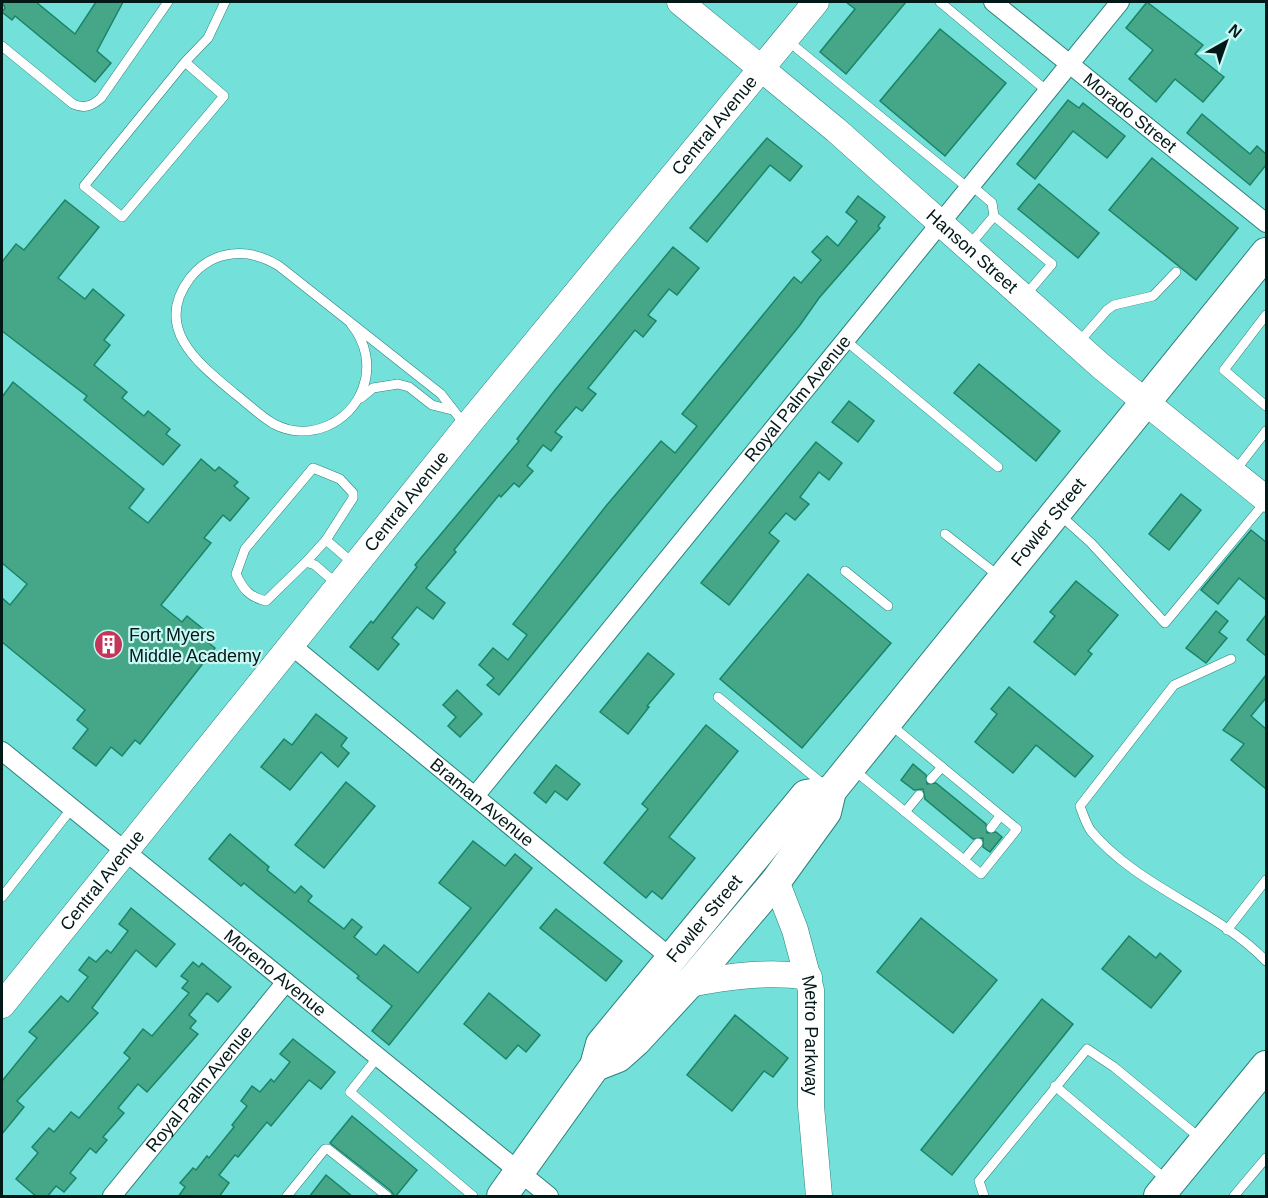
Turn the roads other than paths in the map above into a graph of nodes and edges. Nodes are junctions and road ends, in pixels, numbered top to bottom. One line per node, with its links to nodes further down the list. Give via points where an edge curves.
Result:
1 (168, 2): 9 (lane, via 101,98 89,106 73,104)
2 (225, 2): 10 (lane, via 208,38)
3 (680, 2): 12 (street, Hanson Street)
4 (816, 2): 8 (street, Central Avenue)
5 (940, 2): 13 (lane)
6 (993, 2): 11 (street, Morado Street)
7 (1120, 2): 11 (street, Royal Palm Avenue)
8 (786, 39): 12 (street, Central Avenue); 14 (lane)
9 (2, 46)
10 (185, 62): 10 (lane, via 84,186 122,218 224,96)
11 (1070, 63): 13 (street, Royal Palm Avenue); 16 (street, Morado Street)
12 (762, 69): 17 (street, Hanson Street); 29 (street, Central Avenue)
13 (1047, 90): 14 (street, Royal Palm Avenue)
14 (970, 186): 15 (lane, via 992,204); 17 (street, Royal Palm Avenue)
15 (994, 216): 18 (lane); 21 (lane, via 1052,264)
16 (1266, 223)
17 (939, 224): 18 (street, Hanson Street); 24 (street, Royal Palm Avenue)
18 (967, 249): 21 (street, Hanson Street)
19 (1263, 264): 27 (main road, Fowler Street)
20 (1176, 272): 25 (lane, via 1153,296 1107,310)
21 (1023, 298): 25 (street, Hanson Street)
22 (1266, 315): 28 (lane, via 1224,370)
23 (351, 324): 26 (lane, via 361,339 366,358 364,385); 26 (lane, via 279,266 246,253 222,255 201,267 188,281 178,307 180,335 190,355 274,424 298,430 322,428 345,416); 29 (lane, via 441,394)
24 (845, 340): 31 (lane); 53 (street, Royal Palm Avenue)
25 (1077, 345): 27 (street, Hanson Street)
26 (357, 401): 29 (lane, via 373,388 399,384)
27 (1146, 402): 32 (street, Hanson Street); 34 (main road, Fowler Street)
28 (1266, 406)
29 (459, 418): 38 (street, Central Avenue)
30 (1266, 431): 32 (lane)
31 (998, 467)
32 (1233, 473): 33 (street, Hanson Street)
33 (1266, 500): 34 (lane, via 1166,623)
34 (1056, 512): 40 (main road, Fowler Street)
35 (945, 534): 40 (lane)
36 (326, 540): 37 (lane); 37 (lane, via 353,493 340,479 313,468 245,549 237,574 242,588 255,599 266,601); 38 (lane)
37 (306, 562): 41 (lane, via 315,565)
38 (356, 566): 41 (street, Central Avenue)
39 (845, 571): 42 (lane)
40 (1001, 579): 46 (main road, Fowler Street)
41 (339, 587): 43 (street, Central Avenue)
42 (888, 606)
43 (292, 646): 53 (street, Braman Avenue); 60 (street, Central Avenue)
44 (1231, 659): 65 (lane, via 1174,685 1080,806 1090,830 1125,863)
45 (718, 697): 51 (lane)
46 (886, 722): 48 (main road, Fowler Street); 49 (lane)
47 (2, 751): 54 (street, Moreno Avenue)
48 (850, 766): 51 (main road, Fowler Street); 55 (lane)
49 (942, 767): 50 (lane); 56 (lane)
50 (932, 779)
51 (831, 791): 57 (main road, Fowler Street, via 807,795); 63 (main road, Fowler Street, via 826,812)
52 (919, 795): 55 (lane)
53 (475, 796): 66 (street, Braman Avenue)
54 (72, 808): 60 (street, Moreno Avenue); 64 (lane)
55 (905, 812): 61 (lane)
56 (1000, 816): 58 (lane); 61 (lane, via 1017,829 981,874)
57 (780, 828): 63 (main road); 66 (main road, Fowler Street)
58 (991, 828)
59 (978, 843): 61 (lane)
60 (126, 852): 69 (street, Moreno Avenue); 71 (street, Central Avenue)
61 (964, 860)
62 (1266, 880): 65 (lane)
63 (776, 881): 68 (street, Metro Parkway); 70 (main road, Fowler Street)
64 (2, 897)
65 (1227, 930): 67 (lane, via 1249,943)
66 (671, 958): 73 (main road, Fowler Street, via 601,1044)
67 (1266, 961)
68 (809, 977): 70 (street, via 771,973); 86 (street, Metro Parkway, via 811,1106)
69 (286, 982): 72 (street, Moreno Avenue); 80 (street, Royal Palm Avenue)
70 (689, 984): 73 (main road, Fowler Street, via 636,1041)
71 (2, 1005)
72 (377, 1058): 78 (street, Moreno Avenue); 83 (lane, via 350,1092)
73 (607, 1062): 78 (main road, Fowler Street)
74 (1266, 1066): 76 (main road)
75 (1055, 1086): 76 (lane, via 1087,1049); 79 (lane); 87 (lane, via 979,1181)
76 (1204, 1142): 79 (main road)
77 (1266, 1158): 88 (lane)
78 (520, 1173): 84 (main road, Fowler Street); 85 (street, Moreno Avenue)
79 (1165, 1190)
80 (112, 1197)
81 (287, 1197): 82 (lane, via 328,1149)
82 (387, 1197)
83 (473, 1197)
84 (502, 1197)
85 (549, 1197)
86 (819, 1197)
87 (984, 1197)
88 (1234, 1197)

